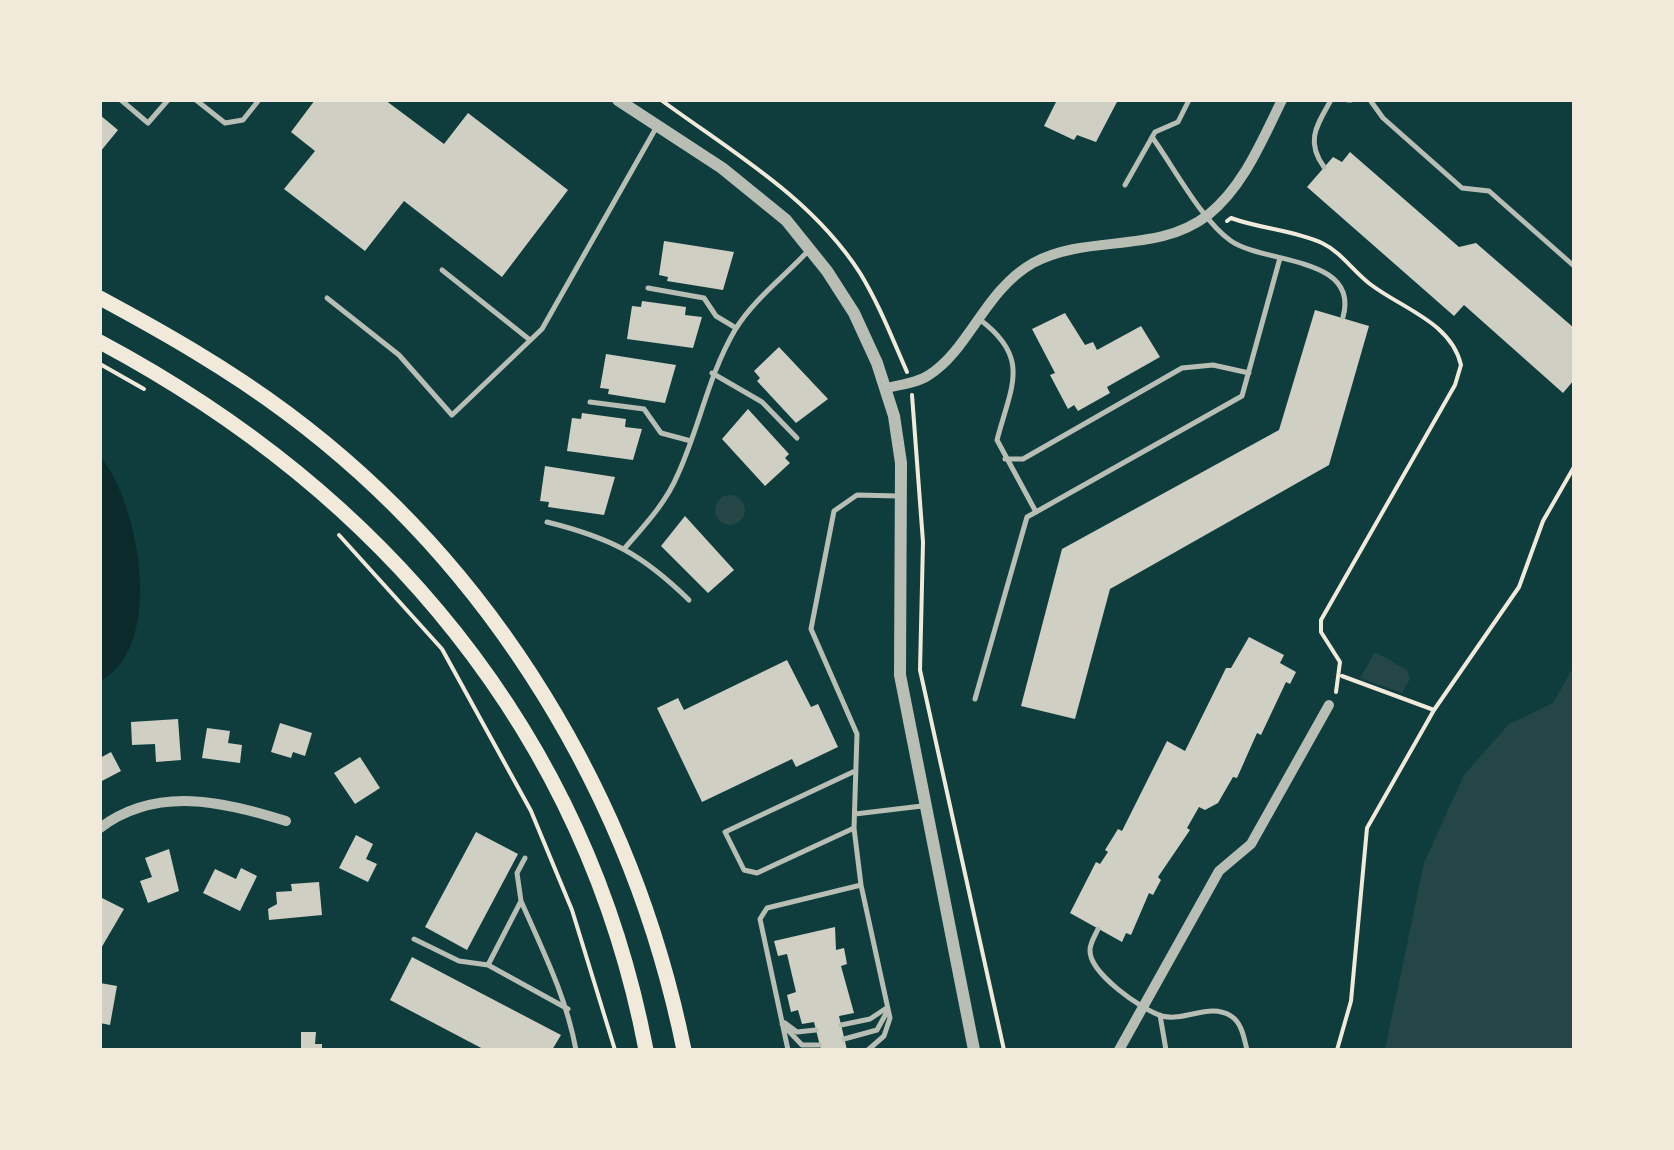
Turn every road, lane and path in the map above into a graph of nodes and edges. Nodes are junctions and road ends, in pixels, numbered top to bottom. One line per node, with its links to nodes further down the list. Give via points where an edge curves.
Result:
1 (121, 100): 2 (lane, via 148,123)
2 (168, 100)
3 (196, 100): 4 (lane, via 225,123 242,120)
4 (258, 100)
5 (618, 100): 10 (street)
6 (1189, 100): 11 (lane, via 1178,122)
7 (1282, 100): 14 (street, via 1230,194)
8 (1331, 100): 12 (lane, via 1312,145)
9 (1370, 100): 18 (lane, via 1462,188 1489,190)
10 (657, 126): 16 (street, via 754,192); 26 (lane)
11 (1152, 137): 13 (lane); 14 (lane)
12 (1324, 167)
13 (1125, 185)
14 (1206, 216): 17 (lane, via 1230,240); 24 (street, via 1149,241 1088,244 1046,258 1008,280)
15 (1231, 218): 44 (path, via 1335,251 1371,285 1432,324 1458,352 1455,385 1321,620)
16 (810, 248): 25 (lane); 31 (street, via 854,313)
17 (1280, 258): 23 (lane, via 1337,280 1345,292); 30 (lane)
18 (1574, 266)
19 (442, 270): 26 (lane)
20 (648, 288): 25 (lane, via 704,298)
21 (100, 298): 72 (main road, via 219,365 289,414 425,536 496,622 557,712 623,846 655,934)
22 (327, 298): 26 (lane, via 399,355 452,415)
23 (1343, 317)
24 (977, 318): 31 (street, via 939,368); 36 (lane, via 1006,340 1013,355 996,440)
25 (736, 328): 29 (lane)
26 (530, 340)
27 (100, 342): 71 (main road, via 215,408 323,490 401,566 479,660 575,830 623,954)
28 (100, 364): 32 (path)
29 (712, 373): 34 (lane, via 762,402); 35 (lane)
30 (1249, 373): 36 (lane, via 1213,365 1182,368 1023,459); 39 (lane, via 1242,396)
31 (886, 388): 38 (street)
32 (149, 392)
33 (590, 402): 35 (lane, via 644,410 661,433)
34 (797, 438)
35 (691, 441): 42 (lane, via 659,507)
36 (1005, 458): 39 (lane)
37 (1574, 467): 47 (path, via 1519,586)
38 (901, 496): 48 (lane, via 857,495 840,503 812,613 816,645 854,725); 49 (street, via 900,675)
39 (1036, 512): 45 (lane, via 1027,517)
40 (547, 522): 42 (lane, via 602,536)
41 (338, 534): 70 (path, via 442,650 531,812 572,910)
42 (624, 550): 43 (lane)
43 (690, 600)
44 (1342, 676): 46 (path); 47 (path)
45 (975, 698)
46 (1329, 705): 61 (street, via 1252,844 1219,871)
47 (1434, 710): 79 (path, via 1368,828 1351,1000)
48 (856, 770): 50 (lane); 53 (lane, via 725,832 744,870 757,873)
49 (925, 805): 50 (lane); 75 (street)
50 (855, 814): 53 (lane)
51 (286, 820): 52 (street, via 236,806 171,801 138,808)
52 (100, 828)
53 (854, 828): 55 (lane)
54 (525, 858): 56 (lane, via 517,873)
55 (861, 885): 60 (lane); 64 (lane, via 763,912)
56 (521, 901): 59 (lane); 62 (lane)
57 (1098, 929): 61 (lane, via 1091,960)
58 (414, 939): 59 (lane, via 458,961)
59 (488, 965): 62 (lane)
60 (889, 1002): 65 (lane, via 879,1016); 67 (lane, via 877,1030); 74 (lane, via 888,1028)
61 (1143, 1005): 63 (lane); 76 (street)
62 (568, 1009): 69 (lane)
63 (1160, 1016): 77 (lane); 78 (lane, via 1214,1010 1231,1016)
64 (778, 1018): 66 (lane, via 797,1032); 68 (lane, via 794,1040); 73 (lane)
65 (841, 1024)
66 (816, 1030)
67 (844, 1039)
68 (819, 1044)
69 (576, 1050)
70 (615, 1050)
71 (646, 1050)
72 (684, 1050)
73 (788, 1050)
74 (868, 1050)
75 (974, 1050)
76 (1118, 1050)
77 (1166, 1050)
78 (1246, 1050)
79 (1336, 1050)

